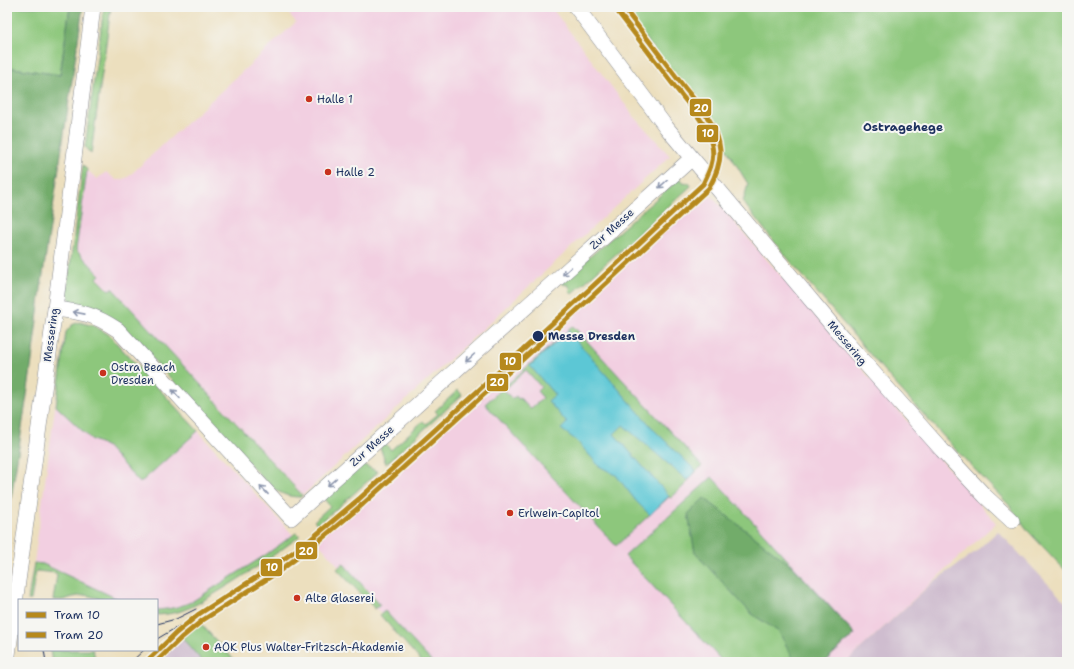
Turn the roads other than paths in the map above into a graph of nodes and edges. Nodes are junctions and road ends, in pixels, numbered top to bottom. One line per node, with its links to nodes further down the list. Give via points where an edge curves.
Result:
1 (93, 7): 4 (street, Messering)
2 (576, 7): 3 (street, Messering)
3 (692, 158): 4 (street, Zur Messe, one-way to 4, via 291,518 118,330 103,320 80,312); 5 (street, Messering, via 895,398 980,490)
4 (55, 309): 6 (street, Messering)
5 (1012, 520)
6 (7, 662)

